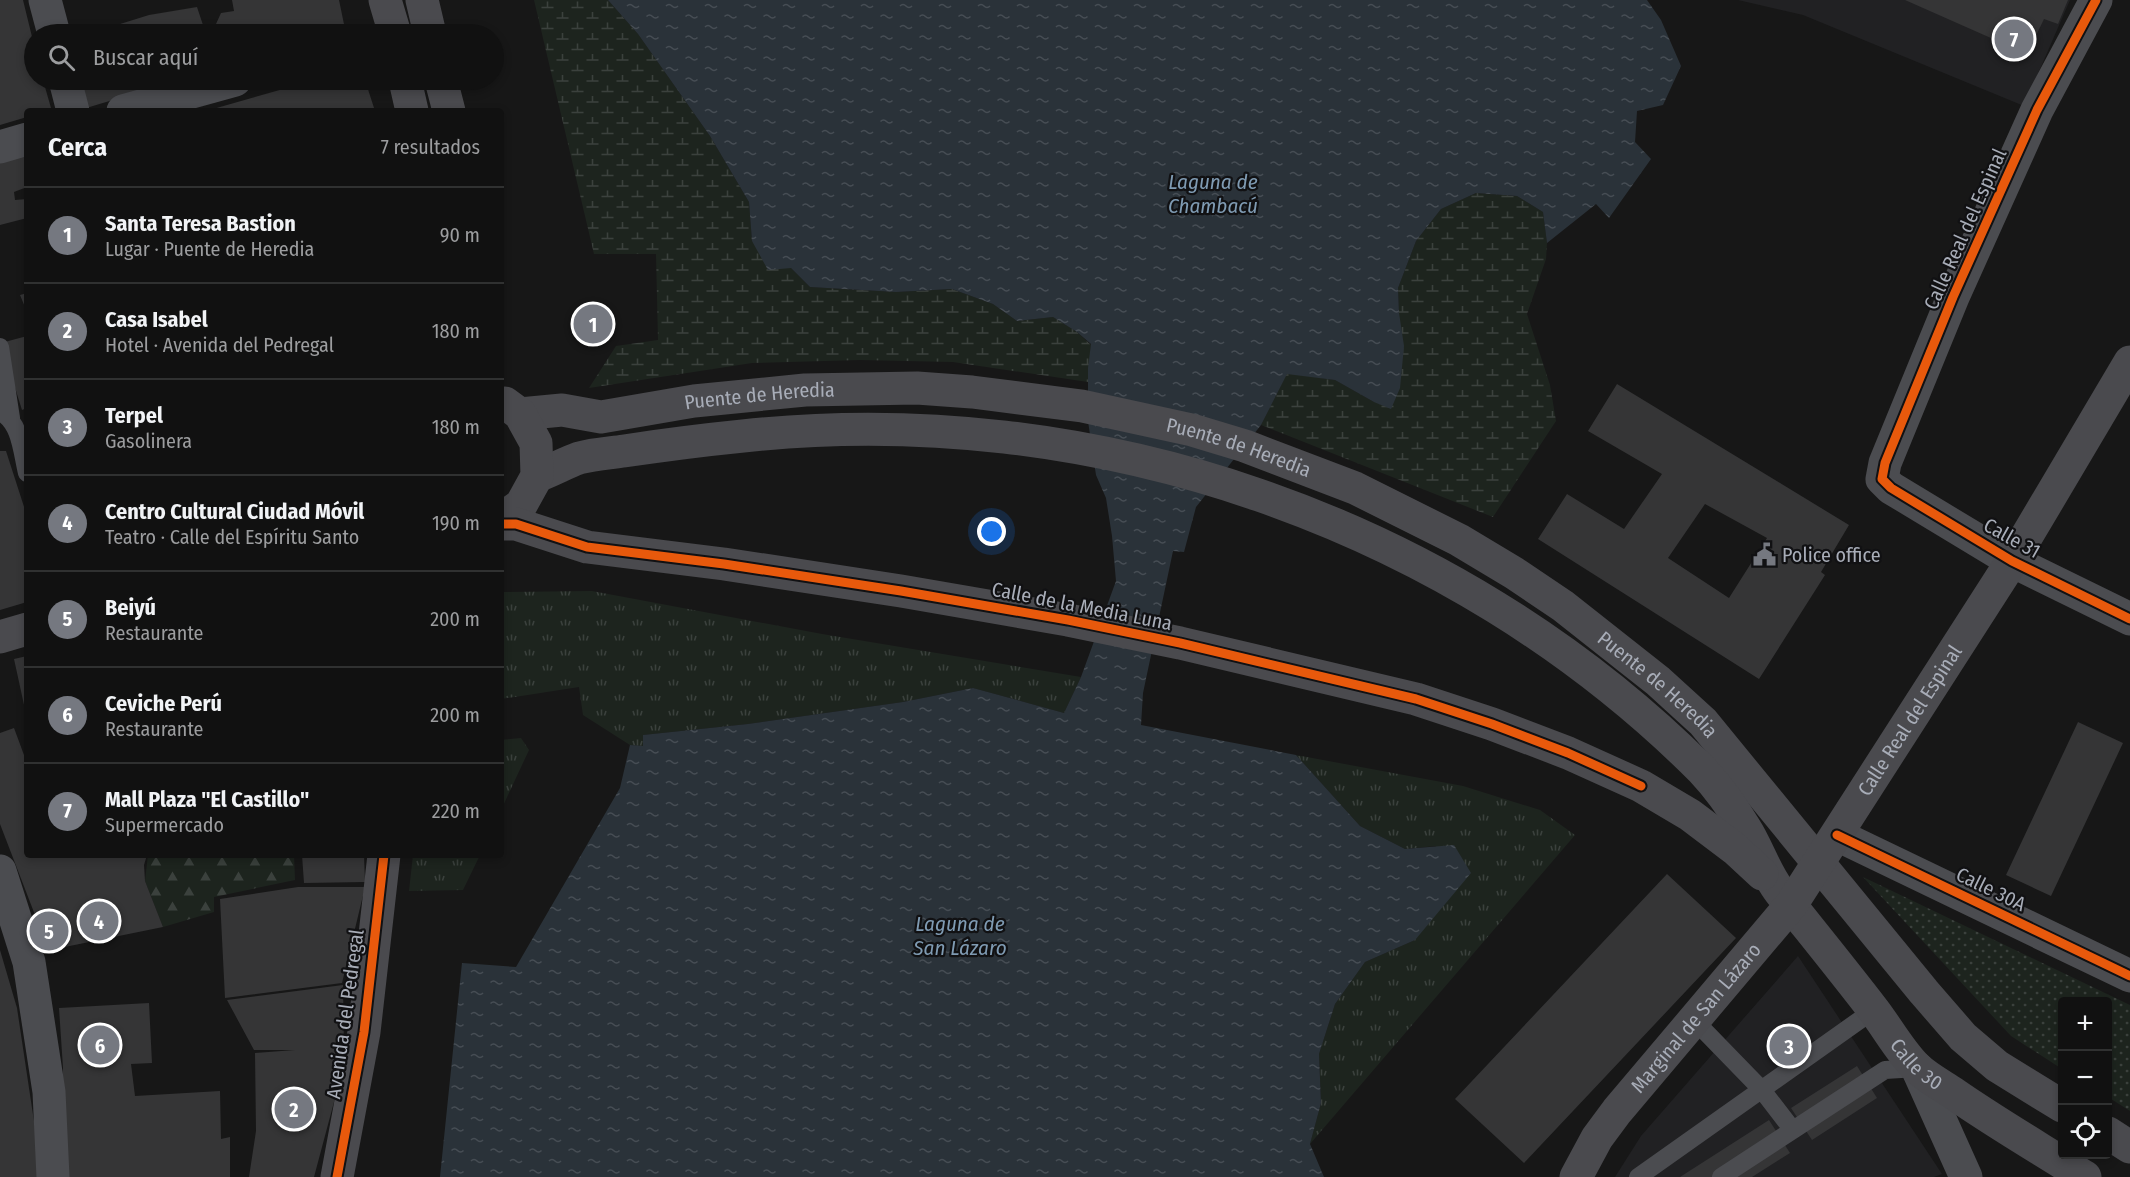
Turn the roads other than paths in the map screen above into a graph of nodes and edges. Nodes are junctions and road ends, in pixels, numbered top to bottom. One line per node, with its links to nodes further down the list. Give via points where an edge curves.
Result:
1 (45, 0): 5 (street)
2 (385, 0): 6 (main road)
3 (422, 0): 7 (main road)
4 (2096, 0): 24 (street, Calle Real del Espinal, via 2037,110 1953,297)
5 (51, 24)
6 (392, 24)
7 (428, 24)
8 (68, 90): 12 (street)
9 (198, 90): 13 (street)
10 (407, 90): 14 (main road)
11 (444, 90): 15 (main road)
12 (72, 108)
13 (134, 108)
14 (411, 108)
15 (448, 108)
16 (24, 140): 17 (street)
17 (0, 147)
18 (0, 347): 21 (lane)
19 (2130, 362): 27 (main road, Calle Real del Espinal)
20 (507, 402): 23 (main road, via 536,443); 33 (main road, Puente de Heredia, via 601,417 749,394 917,388 1038,399 1126,414 1266,454 1355,488 1459,540 1563,606 1703,722)
21 (5, 416): 22 (lane, via 17,431)
22 (24, 460)
23 (537, 476): 25 (main road, via 521,505); 35 (main road, Puente de Heredia, via 582,457 786,431 865,429 944,431 1100,451 1252,492 1326,519 1398,552 1534,631 1598,678 1706,774 1746,828)
24 (1882, 478): 27 (street, Calle 31, via 1892,488)
25 (504, 517)
26 (504, 524): 35 (main road, Calle de la Media Luna, via 516,524 587,547 866,586 1068,620 1416,699 1568,753 1641,786 1690,815 1735,849)
27 (2012, 561): 28 (street, Calle 31); 31 (main road, Calle Real del Espinal)
28 (2130, 619)
29 (24, 630): 30 (main road)
30 (0, 637)
31 (1837, 835): 33 (main road, Calle Real del Espinal); 36 (street, Calle 30A)
32 (384, 858): 46 (main road, Avenida del Pedregal, via 364,1032)
33 (1818, 862): 35 (main road, Marginal de San Lázaro); 41 (main road, via 1964,1037 1997,1066)
34 (0, 871): 45 (street, via 29,962 49,1092)
35 (1784, 896): 37 (main road, Calle 30); 38 (main road, Marginal de San Lázaro)
36 (2130, 976)
37 (1874, 1010): 39 (main road, Calle 30); 40 (lane)
38 (1694, 1020): 40 (lane); 47 (main road, Marginal de San Lázaro, via 1617,1111)
39 (1917, 1068): 42 (lane, via 1885,1070); 50 (street); 51 (main road, Calle 30)
40 (1762, 1090): 42 (lane); 48 (lane)
41 (2060, 1105)
42 (1792, 1129): 49 (lane)
43 (2112, 1136): 44 (main road)
44 (2130, 1147)
45 (53, 1177)
46 (337, 1177)
47 (1576, 1177)
48 (1638, 1177)
49 (1721, 1177)
50 (1966, 1177)
51 (2085, 1177)

